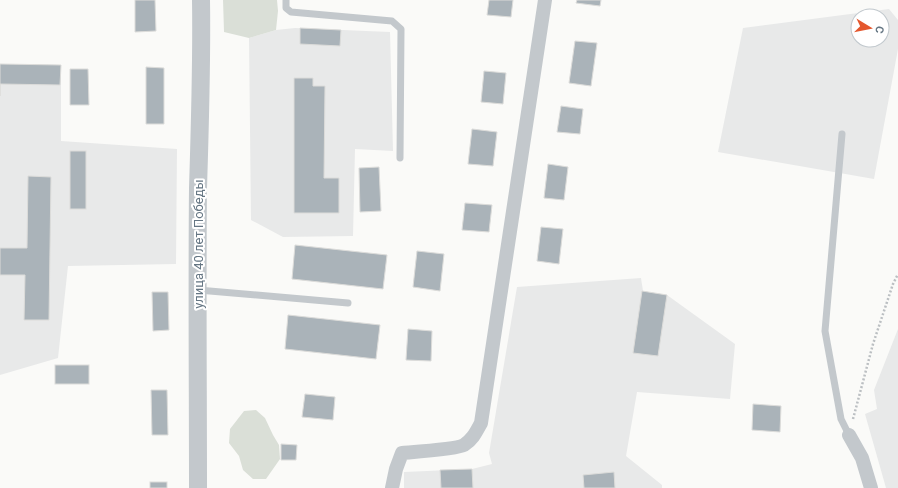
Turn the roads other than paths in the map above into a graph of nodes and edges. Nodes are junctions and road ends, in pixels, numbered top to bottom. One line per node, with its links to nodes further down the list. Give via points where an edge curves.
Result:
1 (201, 0): 6 (street, улица 40 лет Победы)
2 (286, 0): 5 (lane, via 286,8 291,12 392,21 401,29)
3 (545, 0): 10 (street, via 481,423 473,437 462,446 402,453)
4 (842, 134): 8 (lane, via 825,331 841,419)
5 (400, 158)
6 (198, 290): 7 (lane); 9 (street, улица 40 лет Победы)
7 (348, 303)
8 (849, 435): 11 (street, via 862,458)
9 (198, 488)
10 (392, 488)
11 (871, 488)

